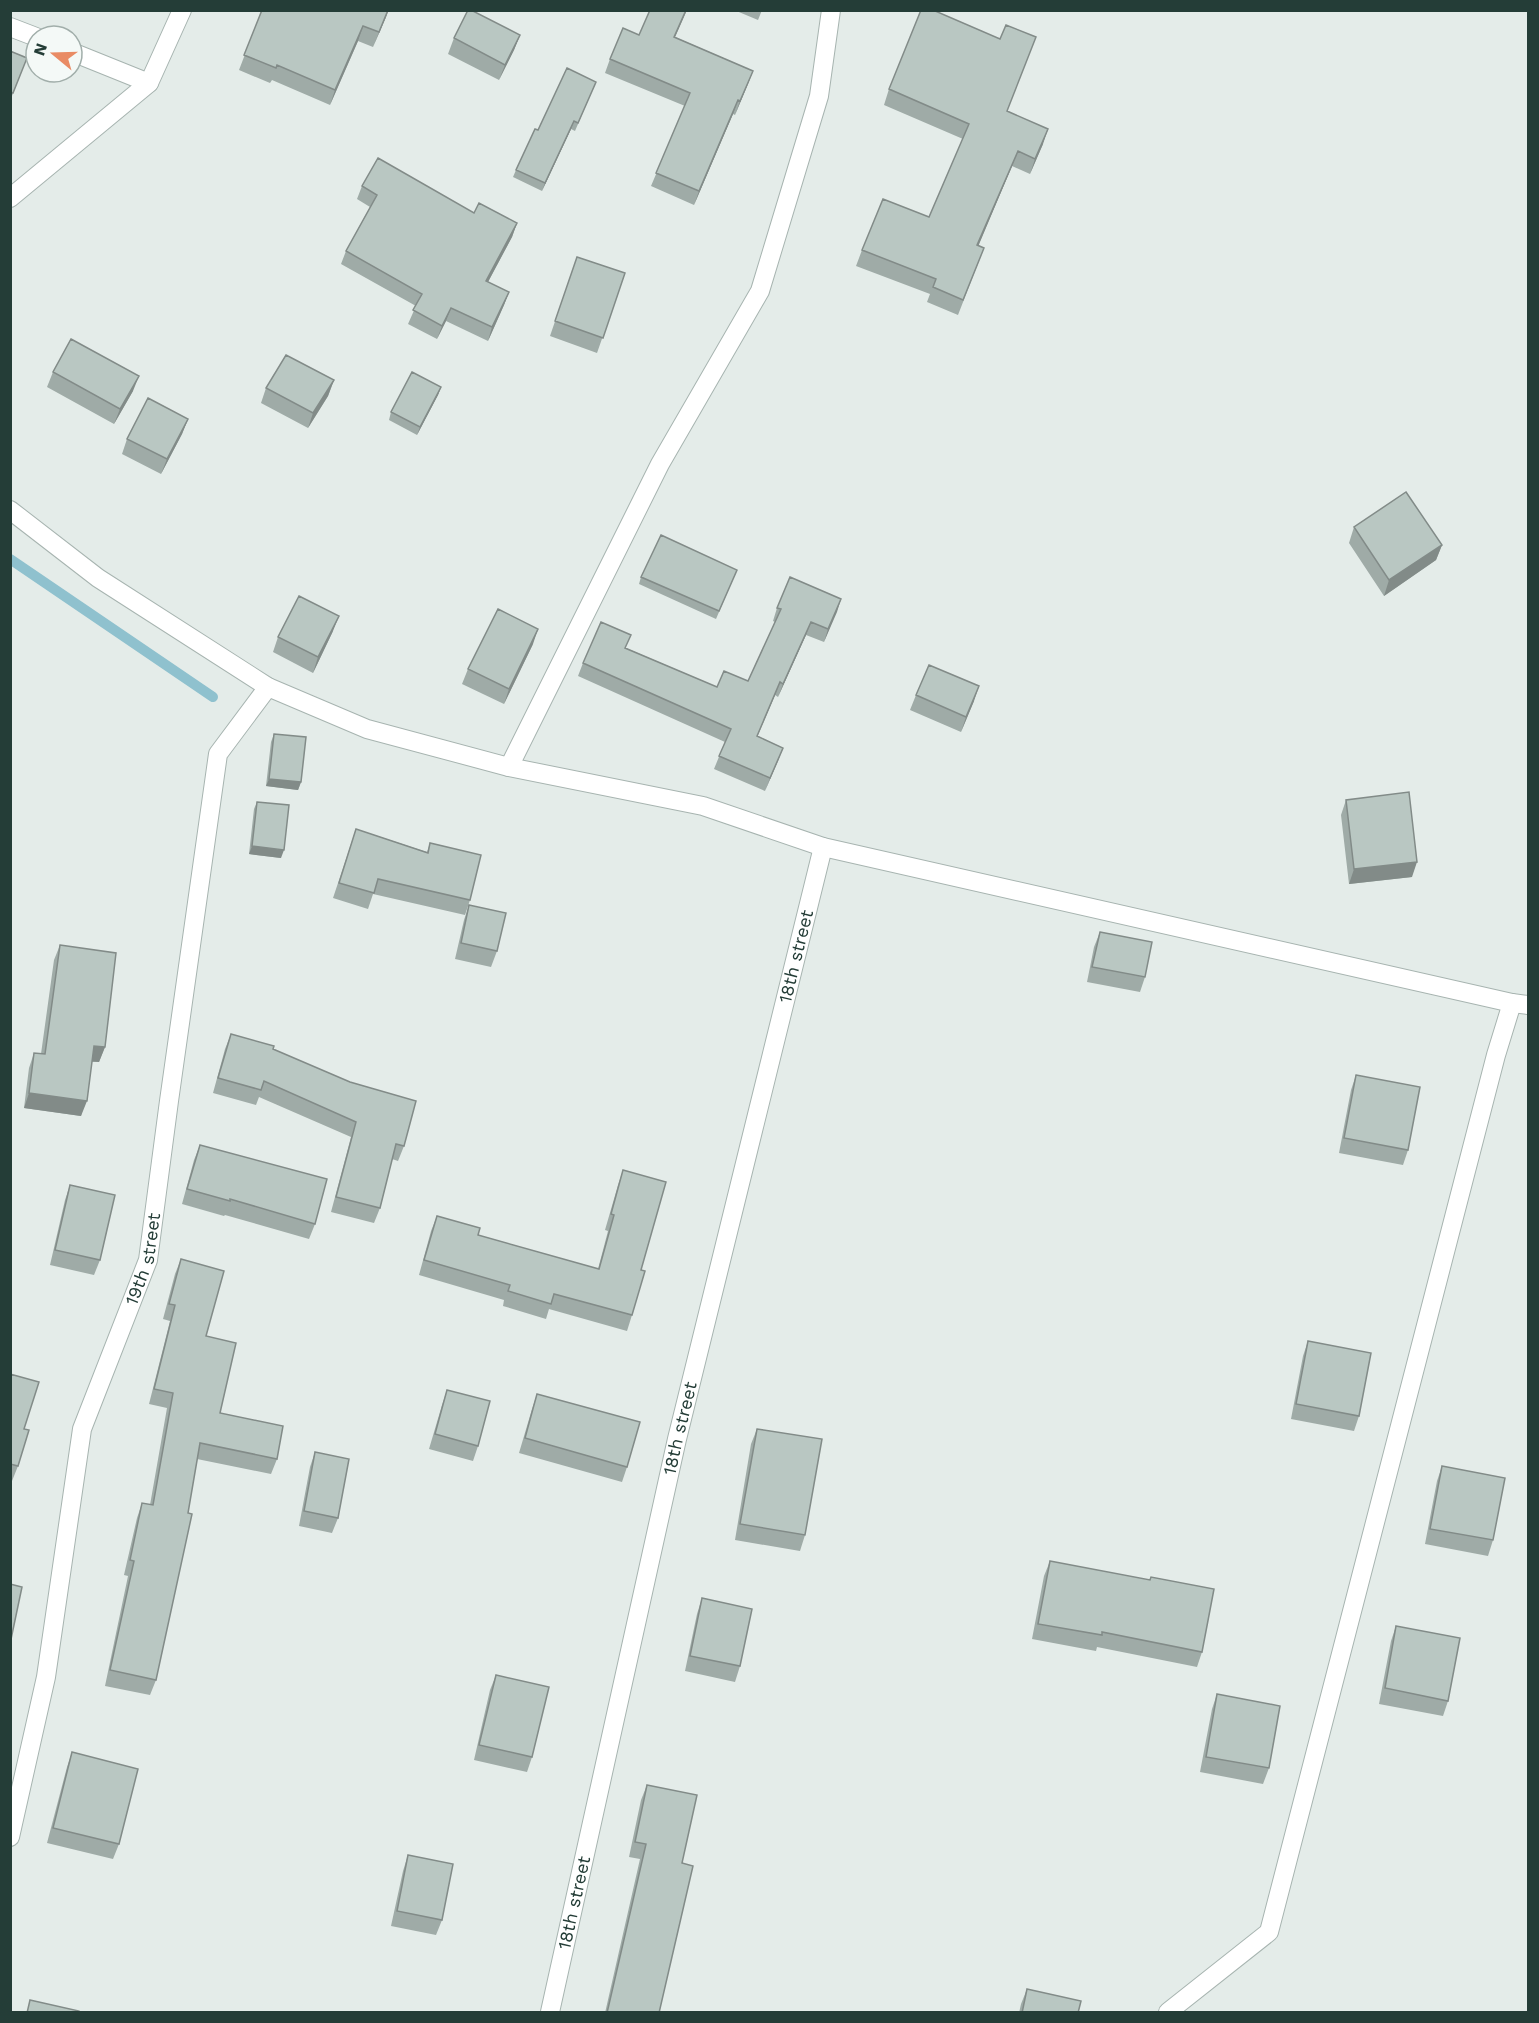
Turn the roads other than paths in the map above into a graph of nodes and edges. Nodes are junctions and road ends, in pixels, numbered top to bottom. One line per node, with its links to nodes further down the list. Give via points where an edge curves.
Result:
1 (182, 10): 4 (street)
2 (831, 10): 8 (street, via 819,96 760,291 660,464)
3 (84, 57): 4 (street)
4 (149, 83): 5 (street)
5 (10, 198)
6 (10, 510): 7 (street, via 98,578)
7 (268, 687): 8 (street, via 367,729); 11 (street, 19th street, via 218,754 148,1260 82,1429 46,1677)
8 (509, 767): 9 (street, via 703,806)
9 (823, 848): 10 (street); 12 (street, 18th street, via 677,1439)
10 (1520, 1004): 13 (street, via 1496,1055 1269,1932)
11 (10, 1837)
12 (550, 2013)
13 (1168, 2013)

